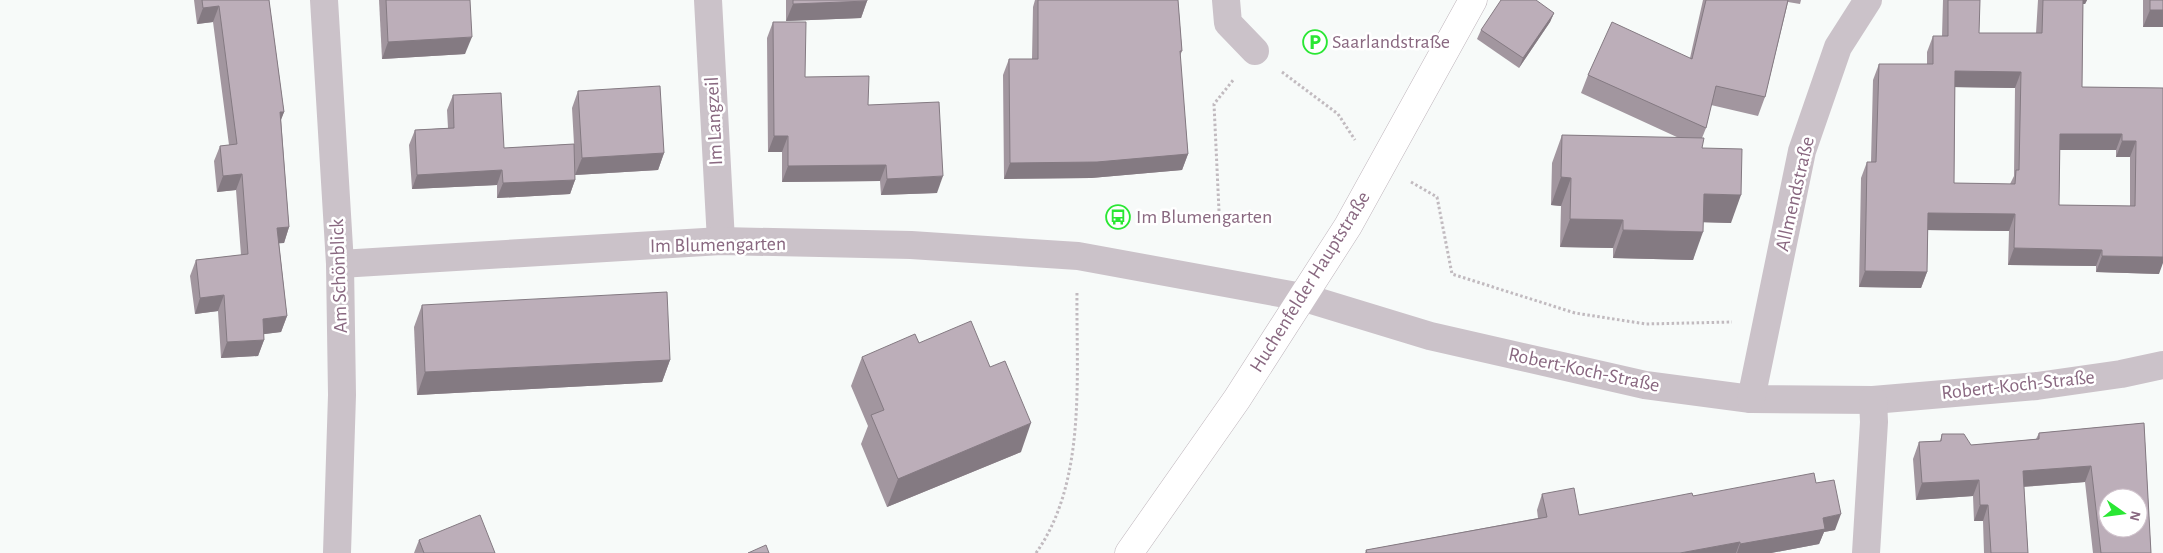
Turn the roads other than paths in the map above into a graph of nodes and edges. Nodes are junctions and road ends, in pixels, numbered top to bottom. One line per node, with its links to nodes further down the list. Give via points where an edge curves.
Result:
1 (324, 0): 8 (street, Am Schönblick)
2 (708, 0): 7 (street, Im Langzeil)
3 (1226, 0): 6 (street, via 1228,23)
4 (1473, 0): 9 (main road, Huchenfelder Hauptstraße, via 1348,226)
5 (1868, 0): 11 (street, Allmendstraße, via 1838,47 1802,151)
6 (1255, 51)
7 (720, 242): 8 (street, Im Blumengarten); 9 (street, Im Blumengarten, via 911,245 1078,256)
8 (340, 264): 13 (street, Am Schönblick, via 342,395)
9 (1302, 297): 11 (street, Robert-Koch-Straße, via 1430,336 1523,358 1645,385); 14 (main road, Huchenfelder Hauptstraße, via 1237,400)
10 (2163, 365): 12 (street, Robert-Koch-Straße, via 2037,386)
11 (1751, 399): 12 (street, Robert-Koch-Straße)
12 (1873, 400): 15 (street)
13 (337, 553)
14 (1129, 553)
15 (1866, 553)

